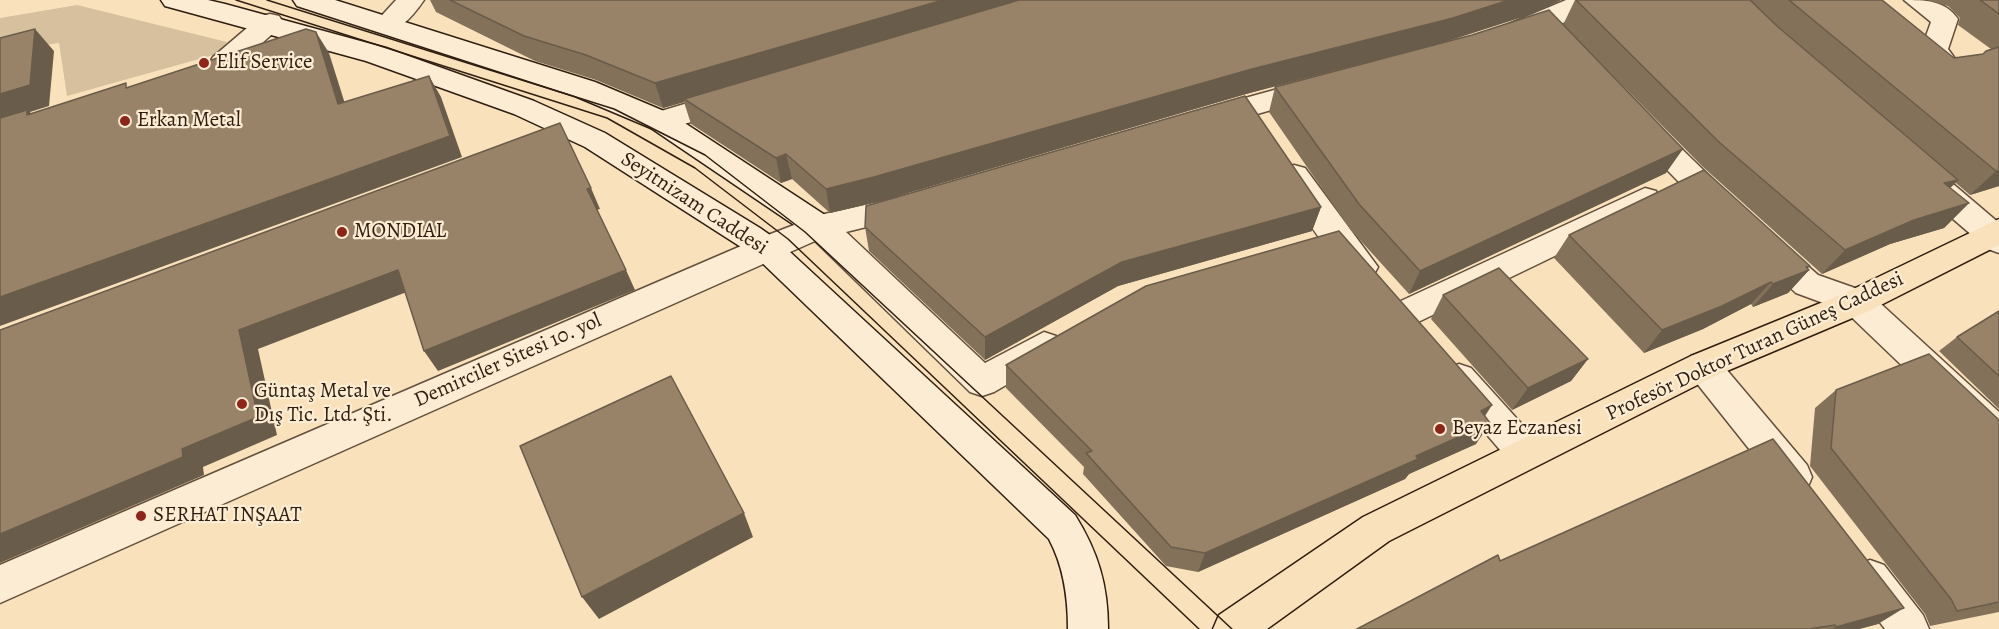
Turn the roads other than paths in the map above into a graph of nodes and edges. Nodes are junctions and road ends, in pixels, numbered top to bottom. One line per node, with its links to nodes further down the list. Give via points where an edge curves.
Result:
1 (174, 0): 6 (street, Seyitnizam Caddesi)
2 (306, 0): 7 (street)
3 (411, 0): 7 (street)
4 (1587, 0): 9 (street, via 1550,31)
5 (1917, 0): 10 (street, via 1945,19 1934,50)
6 (270, 22): 8 (street, Seyitnizam Caddesi); 8 (street, via 212,66)
7 (387, 24): 15 (street, via 585,89)
8 (311, 35): 17 (street, Seyitnizam Caddesi, via 486,93)
9 (1486, 41)
10 (1950, 72)
11 (1338, 82): 13 (street)
12 (751, 94): 15 (street)
13 (1246, 106): 16 (street); 24 (street)
14 (1624, 108): 20 (street)
15 (661, 122): 22 (street)
16 (1178, 127)
17 (574, 129): 18 (street); 25 (street, Seyitnizam Caddesi, via 698,201)
18 (530, 145)
19 (1911, 165): 23 (street)
20 (1690, 177): 27 (street, via 1807,284); 28 (street)
21 (930, 200): 22 (street, Demirciler Sitesi 10. yol)
22 (820, 227): 25 (street, Demirciler Sitesi 10. yol); 29 (street, via 982,382)
23 (1996, 235): 27 (main road, Profesör Doktor Turan Güneş Caddesi)
24 (1337, 238): 26 (street); 28 (street)
25 (766, 248): 35 (street, Demirciler Sitesi 10. yol); 36 (street, Seyitnizam Caddesi, via 1062,527 1078,554)
26 (1303, 248)
27 (1857, 302): 30 (main road, Profesör Doktor Turan Güneş Caddesi); 31 (street)
28 (1402, 315): 32 (street)
29 (1071, 331)
30 (1703, 366): 32 (main road, Profesör Doktor Turan Güneş Caddesi); 33 (street)
31 (1999, 435)
32 (1525, 453): 37 (main road, Profesör Doktor Turan Güneş Caddesi, via 1376,529)
33 (1815, 505)
34 (1851, 553): 38 (street)
35 (0, 584)
36 (1088, 629)
37 (1233, 629)
38 (1909, 629)

